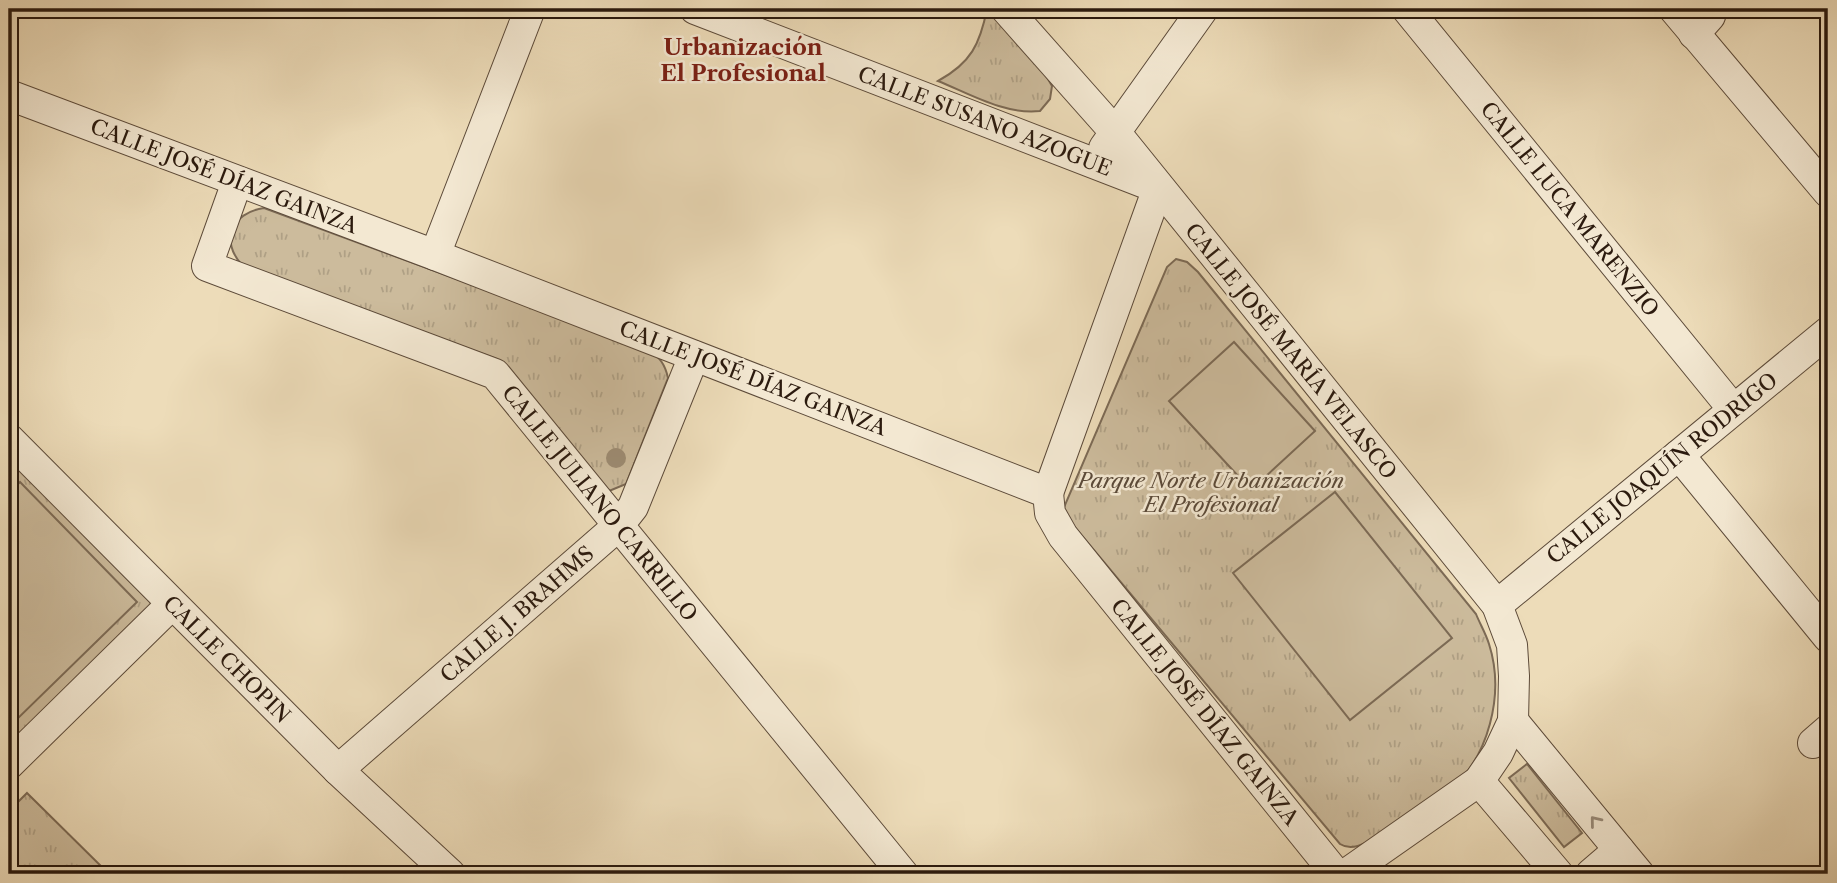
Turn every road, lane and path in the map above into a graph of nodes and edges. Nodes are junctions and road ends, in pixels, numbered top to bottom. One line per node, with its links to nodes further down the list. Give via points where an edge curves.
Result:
1 (530, 9): 15 (street)
2 (695, 9): 11 (street, CALLE SUSANO AZOGUE)
3 (1006, 9): 10 (street, CALLE JOSÉ MARÍA VELASCO)
4 (1203, 9): 10 (street)
5 (1407, 9): 18 (street, CALLE LUCA MARENZIO)
6 (1674, 9): 8 (street)
7 (1712, 9): 8 (street)
8 (1694, 34): 14 (street)
9 (9, 95): 12 (street, CALLE JOSÉ DÍAZ GAINZA)
10 (1115, 132): 11 (street); 13 (street, CALLE JOSÉ MARÍA VELASCO)
11 (1095, 164): 13 (street, CALLE SUSANO AZOGUE)
12 (237, 182): 15 (street, CALLE JOSÉ DÍAZ GAINZA); 22 (street, CALLE JULIANO CARRILLO, via 207,266 495,374)
13 (1158, 188): 21 (street); 24 (street, CALLE JOSÉ MARÍA VELASCO)
14 (1828, 192)
15 (435, 255): 17 (street, CALLE JOSÉ DÍAZ GAINZA)
16 (1828, 332): 18 (street, CALLE JOAQUÍN RODRIGO)
17 (694, 356): 21 (street, CALLE JOSÉ DÍAZ GAINZA); 22 (street, CALLE J. BRAHMS, via 633,507)
18 (1732, 409): 20 (street, CALLE JOAQUÍN RODRIGO)
19 (9, 439): 23 (street, CALLE CHOPIN)
20 (1679, 455): 24 (street, CALLE JOAQUÍN RODRIGO); 25 (street)
21 (1048, 493): 33 (street, CALLE JOSÉ DÍAZ GAINZA, via 1050,513 1063,536)
22 (618, 526): 28 (street, CALLE J. BRAHMS); 32 (street, CALLE JULIANO CARRILLO)
23 (172, 604): 27 (street); 28 (street, CALLE CHOPIN)
24 (1497, 605): 26 (street, CALLE JOSÉ MARÍA VELASCO, via 1513,645)
25 (1828, 637)
26 (1513, 720): 29 (street, CALLE JOSÉ MARÍA VELASCO); 30 (street, one-way to 26)
27 (9, 764)
28 (338, 770): 31 (street, CALLE CHOPIN)
29 (1479, 781): 34 (street); 35 (street)
30 (1619, 850): 36 (street); 37 (street)
31 (450, 874)
32 (903, 874)
33 (1336, 874)
34 (1346, 874)
35 (1558, 874)
36 (1591, 874)
37 (1639, 874)

